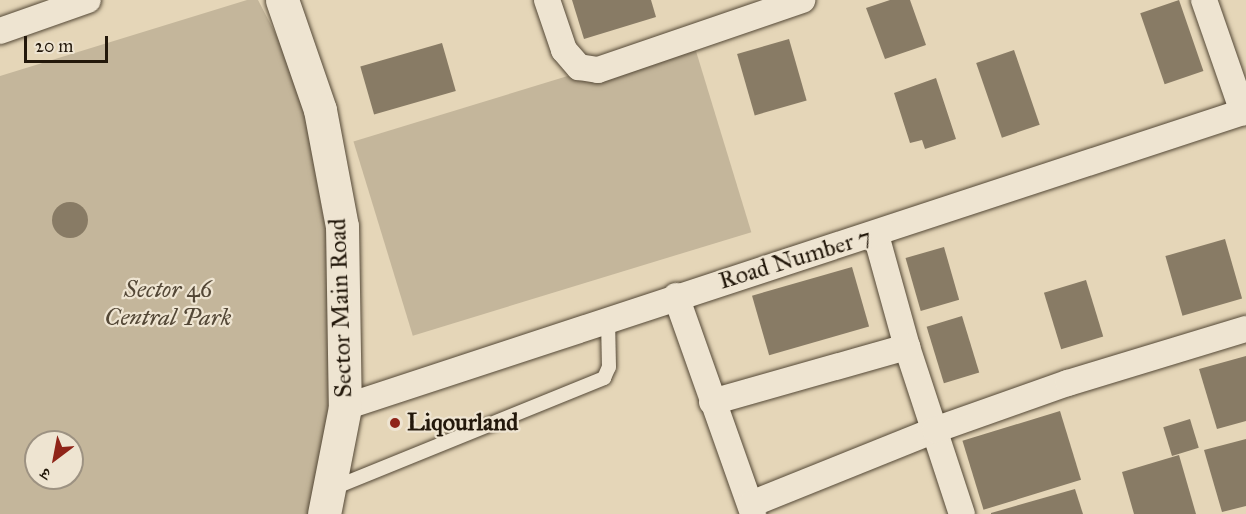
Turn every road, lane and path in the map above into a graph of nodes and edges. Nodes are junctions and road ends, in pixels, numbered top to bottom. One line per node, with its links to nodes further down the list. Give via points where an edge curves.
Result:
1 (88, 0): 7 (street)
2 (282, 0): 16 (street, Sector Main Road, via 320,110 342,226)
3 (547, 0): 6 (street, via 564,50 579,67 598,70)
4 (802, 0): 6 (street)
5 (1204, 0): 9 (street)
6 (776, 4)
7 (42, 8): 8 (street)
8 (0, 31)
9 (1244, 112): 10 (street, Road Number 7)
10 (876, 235): 11 (street, Road Number 7); 14 (street)
11 (676, 296): 12 (street, Road Number 7); 15 (street)
12 (608, 318): 16 (street, Road Number 7); 18 (lane, via 609,367 604,378)
13 (1246, 329): 17 (street, via 1068,382)
14 (907, 347): 15 (street); 17 (street)
15 (712, 402): 19 (street)
16 (345, 407): 18 (street, Sector Main Road)
17 (935, 430): 19 (street); 20 (street)
18 (326, 502)
19 (752, 509)
20 (962, 514)

